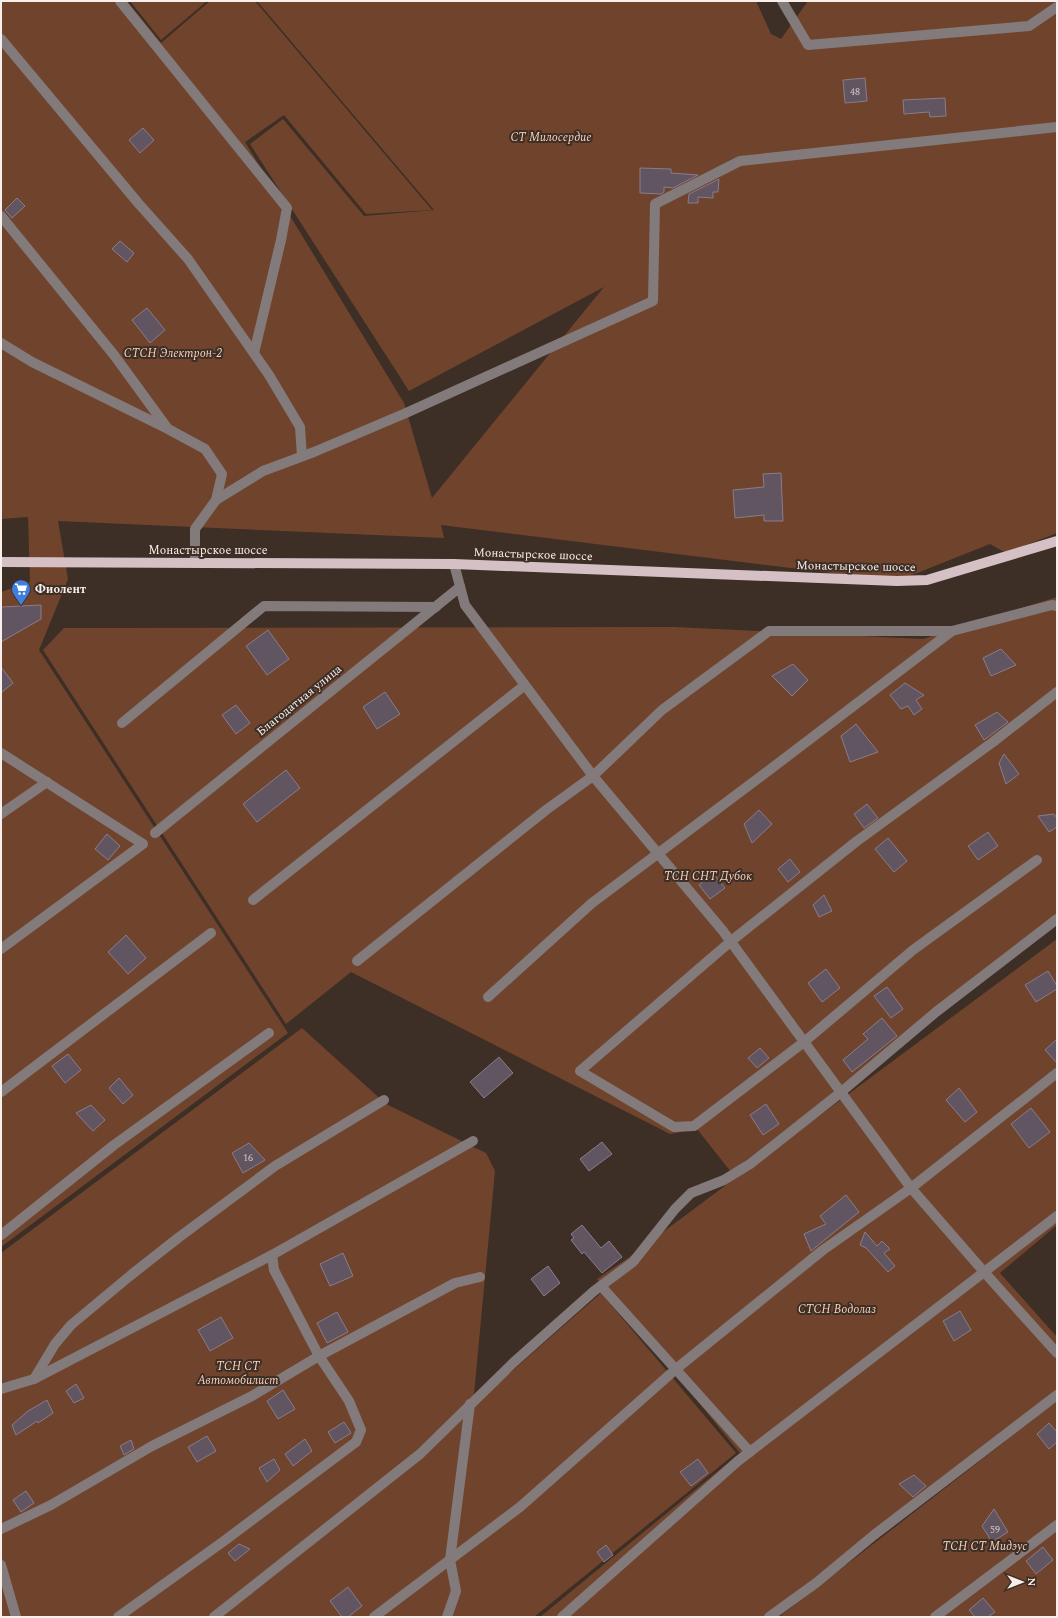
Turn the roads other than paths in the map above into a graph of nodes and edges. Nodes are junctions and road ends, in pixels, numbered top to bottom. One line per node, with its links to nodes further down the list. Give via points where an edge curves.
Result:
1 (120, 1): 8 (street, via 287,208)
2 (782, 1): 3 (street, via 808,45 1029,26)
3 (1057, 7)
4 (1, 40): 8 (street, via 188,259)
5 (1057, 128): 10 (street, via 740,161 655,204 653,301 406,413)
6 (1, 216): 9 (street, via 114,355)
7 (1, 343): 9 (street, via 32,362)
8 (254, 353): 10 (street, via 300,427)
9 (168, 429): 11 (street, via 205,449 222,474)
10 (302, 456): 11 (street, via 263,471)
11 (216, 500): 14 (street, via 195,529)
12 (1057, 541): 15 (main road, Монастырское шоссе, via 927,580 897,581)
13 (1, 562): 14 (main road, Монастырское шоссе)
14 (195, 563): 15 (main road, Монастырское шоссе)
15 (454, 564): 16 (street)
16 (460, 588): 18 (street, Благодатная улица); 20 (street, via 465,605)
17 (1057, 606): 19 (street, via 1052,605)
18 (436, 607): 22 (street, via 264,606); 27 (street, Благодатная улица)
19 (952, 631): 24 (street, via 770,631 662,710); 28 (street)
20 (525, 685): 24 (street); 30 (street)
21 (1057, 692): 33 (street, via 857,841)
22 (122, 723)
23 (1, 753): 25 (street)
24 (593, 776): 28 (street); 35 (street, via 546,810)
25 (47, 782): 26 (street); 34 (street, via 142,844)
26 (1, 814)
27 (155, 833)
28 (658, 854): 33 (street); 36 (street, via 592,903)
29 (1037, 860): 38 (street, via 913,950)
30 (253, 900)
31 (1057, 919): 41 (street, via 936,1012)
32 (211, 933): 40 (street)
33 (730, 942): 38 (street); 38 (street, via 580,1071 674,1126 694,1126)
34 (1, 949)
35 (357, 961)
36 (488, 997)
37 (269, 1033): 46 (street, via 114,1145)
38 (804, 1042): 41 (street)
39 (1057, 1073): 44 (street)
40 (1, 1092)
41 (840, 1093): 44 (street); 50 (street, via 750,1164 724,1180 691,1193 633,1262)
42 (384, 1100): 54 (street, via 275,1166 131,1275 72,1325 54,1344)
43 (473, 1141): 47 (street)
44 (911, 1188): 48 (street); 53 (street, via 823,1250)
45 (1057, 1216): 48 (street)
46 (1, 1235)
47 (272, 1255): 52 (street, via 274,1270); 54 (street)
48 (985, 1273): 51 (street); 58 (street)
49 (480, 1277): 52 (street, via 455,1283)
50 (601, 1286): 53 (street); 57 (street)
51 (1057, 1353)
52 (320, 1356): 60 (street, via 252,1396 152,1446 51,1505); 64 (street, via 350,1401 361,1430 356,1442)
53 (676, 1369): 58 (street); 61 (street, via 520,1507)
54 (34, 1379): 55 (street)
55 (1, 1390)
56 (1057, 1395): 69 (street)
57 (470, 1404): 61 (street); 65 (street, via 420,1454)
58 (750, 1452): 68 (street)
59 (1057, 1525): 70 (street)
60 (1, 1529)
61 (450, 1560): 66 (street); 67 (street, via 456,1591)
62 (1, 1565): 63 (street)
63 (16, 1617)
64 (118, 1617)
65 (214, 1617)
66 (374, 1617)
67 (447, 1617)
68 (562, 1617)
69 (769, 1617)
70 (935, 1617)

